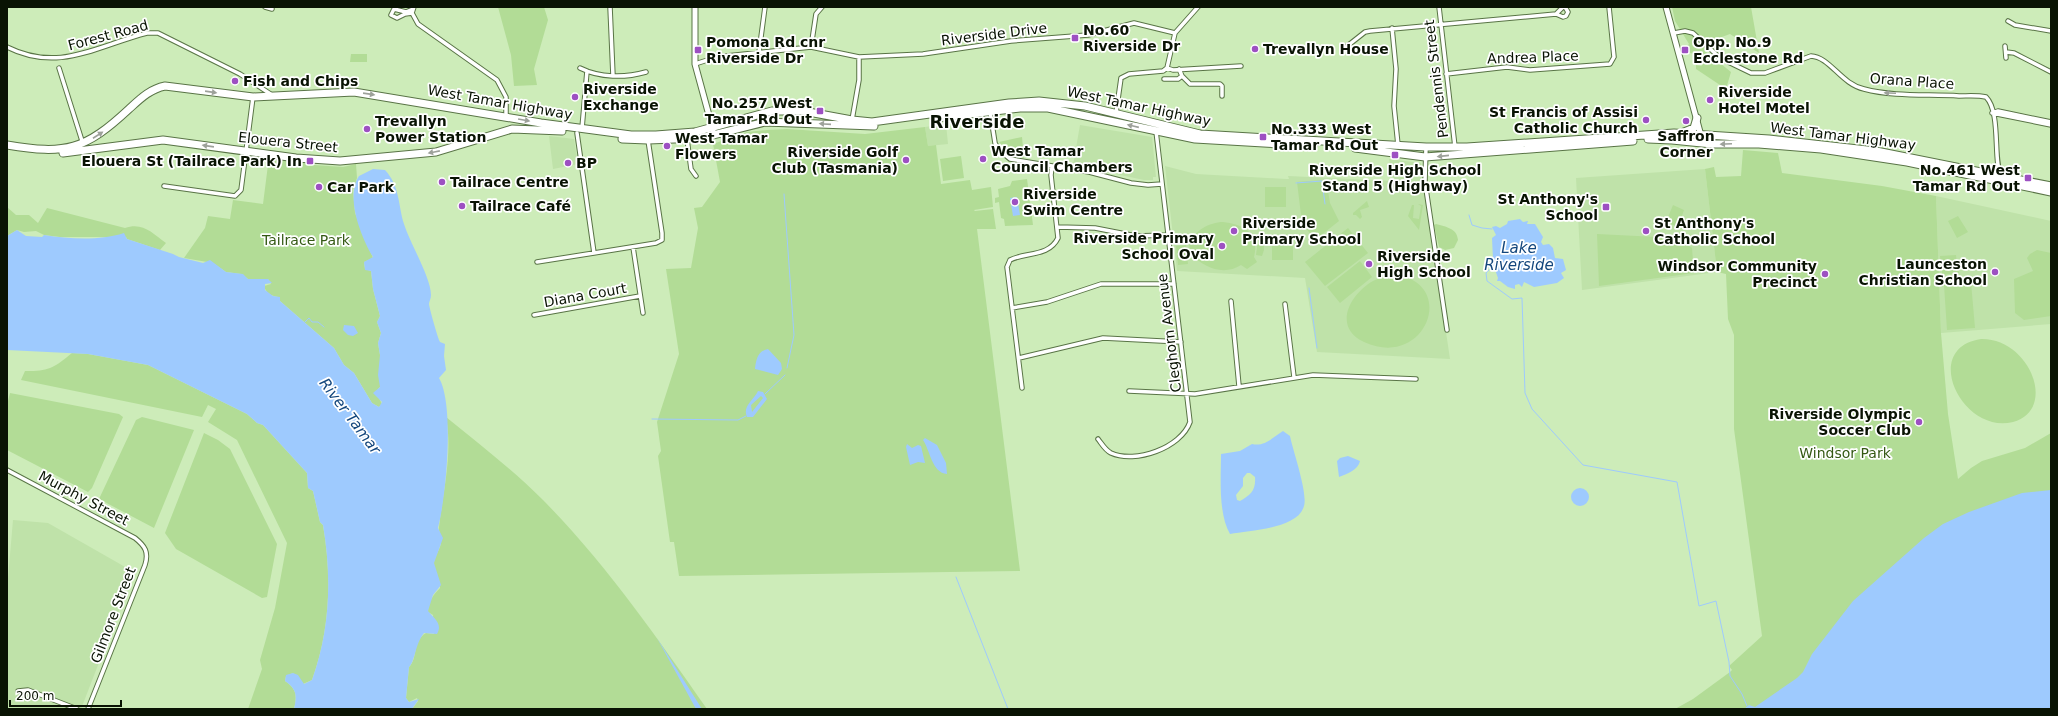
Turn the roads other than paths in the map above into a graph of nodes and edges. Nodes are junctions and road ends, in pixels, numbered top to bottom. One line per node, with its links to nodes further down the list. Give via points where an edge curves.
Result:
1 (265, 7): 11 (street)
2 (610, 7): 38 (street)
3 (695, 7): 28 (main road)
4 (765, 7): 24 (street)
5 (822, 7): 22 (street, via 816,14)
6 (1198, 7): 18 (street)
7 (1438, 7): 15 (street, Pendennis Street)
8 (1564, 7): 13 (street); 13 (street, via 1568,12 1566,16)
9 (1609, 7): 37 (street, Andrea Place, via 1614,57 1610,64 1530,70 1507,67)
10 (1666, 7): 19 (main road)
11 (272, 10)
12 (413, 10): 12 (street, via 397,18 392,17 391,13 394,9 406,12); 48 (street, via 418,24 497,80 506,97)
13 (1556, 14): 15 (street)
14 (2008, 21): 17 (street, via 2015,25)
15 (1440, 23): 16 (street); 37 (street, Pendennis Street)
16 (1392, 28): 23 (street, via 1365,32); 64 (street, via 1396,69 1394,110)
17 (2051, 31)
18 (1175, 33): 26 (street, Riverside Drive, via 1134,23 1088,35 1011,41 923,54); 32 (street)
19 (1674, 33): 47 (street, Orana Place, one-way to 19, via 1986,98 1873,91 1850,84 1816,56 1803,58 1765,73 1751,73 1720,58 1693,33); 49 (main road)
20 (2005, 46): 25 (street)
21 (7, 47): 41 (street, Forest Road, via 33,58 57,59 147,33 158,33 196,50)
22 (810, 47): 24 (street, Riverside Drive); 26 (street, Riverside Drive)
23 (1346, 48)
24 (760, 52): 28 (street, Riverside Drive, via 717,57)
25 (2006, 52): 27 (street); 36 (street, via 2014,53)
26 (859, 57): 50 (street, via 859,80)
27 (2006, 58)
28 (695, 64): 53 (main road)
29 (1241, 66): 33 (street)
30 (59, 68): 65 (street)
31 (580, 68): 34 (street)
32 (1167, 68): 33 (street); 46 (street, via 1163,71 1122,76)
33 (1179, 69): 39 (street)
34 (587, 72): 38 (street); 55 (street)
35 (646, 72): 38 (street)
36 (2051, 72)
37 (1446, 74): 67 (street, Pendennis Street)
38 (613, 76)
39 (1182, 76): 40 (street, via 1178,79); 43 (street, via 1190,84 1220,84)
40 (1164, 79)
41 (261, 87): 42 (street, Forest Road); 44 (street)
42 (272, 96): 44 (highway, West Tamar Highway); 48 (highway, West Tamar Highway, one-way to 48, via 354,92)
43 (1222, 96)
44 (256, 97): 65 (highway, West Tamar Highway, one-way to 44, via 106,130 146,94 161,87); 69 (street)
45 (990, 111): 51 (highway, West Tamar Highway, via 1048,108); 59 (highway, West Tamar Highway, one-way to 59, via 872,126 765,122); 72 (street, via 995,143 1005,156)
46 (1116, 113): 50 (highway, West Tamar Highway, via 1064,103 1030,102 872,122); 51 (highway); 64 (highway, West Tamar Highway, via 1200,134)
47 (1992, 113): 52 (street, via 1998,111); 71 (street, Orana Place, via 1997,136)
48 (506, 117): 54 (highway); 55 (highway, West Tamar Highway, one-way to 55)
49 (1697, 118): 57 (highway, via 1693,129); 58 (main road)
50 (852, 120): 53 (highway, West Tamar Highway, via 789,110 757,114)
51 (1115, 122): 56 (highway, West Tamar Highway, one-way to 51)
52 (2051, 124)
53 (712, 127): 55 (highway, West Tamar Highway, via 695,132 656,135); 59 (main road)
54 (509, 129): 55 (highway, West Tamar Highway); 69 (highway, Elouera Street, one-way to 69, via 436,152 350,160 308,159)
55 (579, 131): 61 (highway, West Tamar Highway); 83 (street)
56 (1156, 131): 70 (highway, West Tamar Highway, via 1205,140 1372,149); 76 (street, Cleghorn Avenue)
57 (1676, 133): 58 (highway, West Tamar Highway); 67 (highway, West Tamar Highway)
58 (1701, 135): 62 (main road); 73 (highway, West Tamar Highway, via 1769,139 1876,151)
59 (714, 136): 60 (highway, West Tamar Highway)
60 (687, 139): 61 (highway, West Tamar Highway); 74 (street, via 691,169)
61 (648, 140): 82 (street, via 663,237 659,242)
62 (1703, 143): 70 (highway, West Tamar Highway, one-way to 70, via 1651,139); 79 (highway, West Tamar Highway, one-way to 62, via 1867,156 1773,145)
63 (7, 145): 65 (highway, West Tamar Highway, via 50,150)
64 (1398, 146): 66 (highway, West Tamar Highway)
65 (82, 147): 68 (highway, West Tamar Highway, via 49,154); 69 (highway, Elouera Street, one-way to 65, via 163,140)
66 (1426, 147): 67 (highway, West Tamar Highway); 70 (street)
67 (1455, 148)
68 (7, 150)
69 (246, 151): 77 (street, via 241,190 235,196)
70 (1425, 157): 92 (street, via 1426,186)
71 (1997, 165): 73 (street); 75 (street, Orana Place, via 1999,173)
72 (1052, 167): 76 (street, via 1148,186); 80 (street)
73 (1988, 173): 75 (highway, West Tamar Highway)
74 (696, 176)
75 (2003, 176): 78 (highway, West Tamar Highway)
76 (1162, 184): 81 (street, Cleghorn Avenue)
77 (164, 186)
78 (2051, 186)
79 (2051, 192)
80 (1058, 227): 81 (street, via 1095,228 1136,236); 89 (street, via 1058,238 1053,245 1031,255 1014,258 1007,263)
81 (1168, 235): 85 (street, Cleghorn Avenue)
82 (632, 247): 83 (street); 86 (street)
83 (594, 253): 84 (street)
84 (537, 262)
85 (1174, 284): 89 (street, via 1102,284 1047,302); 93 (street, Cleghorn Avenue)
86 (640, 296): 90 (street); 91 (street, Diana Court)
87 (1231, 301): 97 (street)
88 (1285, 304): 95 (street)
89 (1012, 308): 94 (street)
90 (643, 314)
91 (534, 315)
92 (1447, 330)
93 (1181, 342): 94 (street, via 1103,338); 100 (street, Cleghorn Avenue)
94 (1018, 358): 98 (street)
95 (1294, 377): 96 (street, via 1325,375); 97 (street)
96 (1416, 379)
97 (1239, 386): 100 (street, via 1195,394)
98 (1022, 388)
99 (1129, 391): 100 (street)
100 (1187, 393): 101 (street, Cleghorn Avenue, via 1190,422 1183,435 1172,444 1152,452 1125,456 1107,450)
101 (1098, 439)
102 (7, 470): 103 (street, Murphy Street, via 135,538)
103 (147, 550): 106 (street, Gilmore Street, via 145,565)
104 (18, 691): 105 (street, via 28,690)
105 (77, 709)
106 (88, 709)

